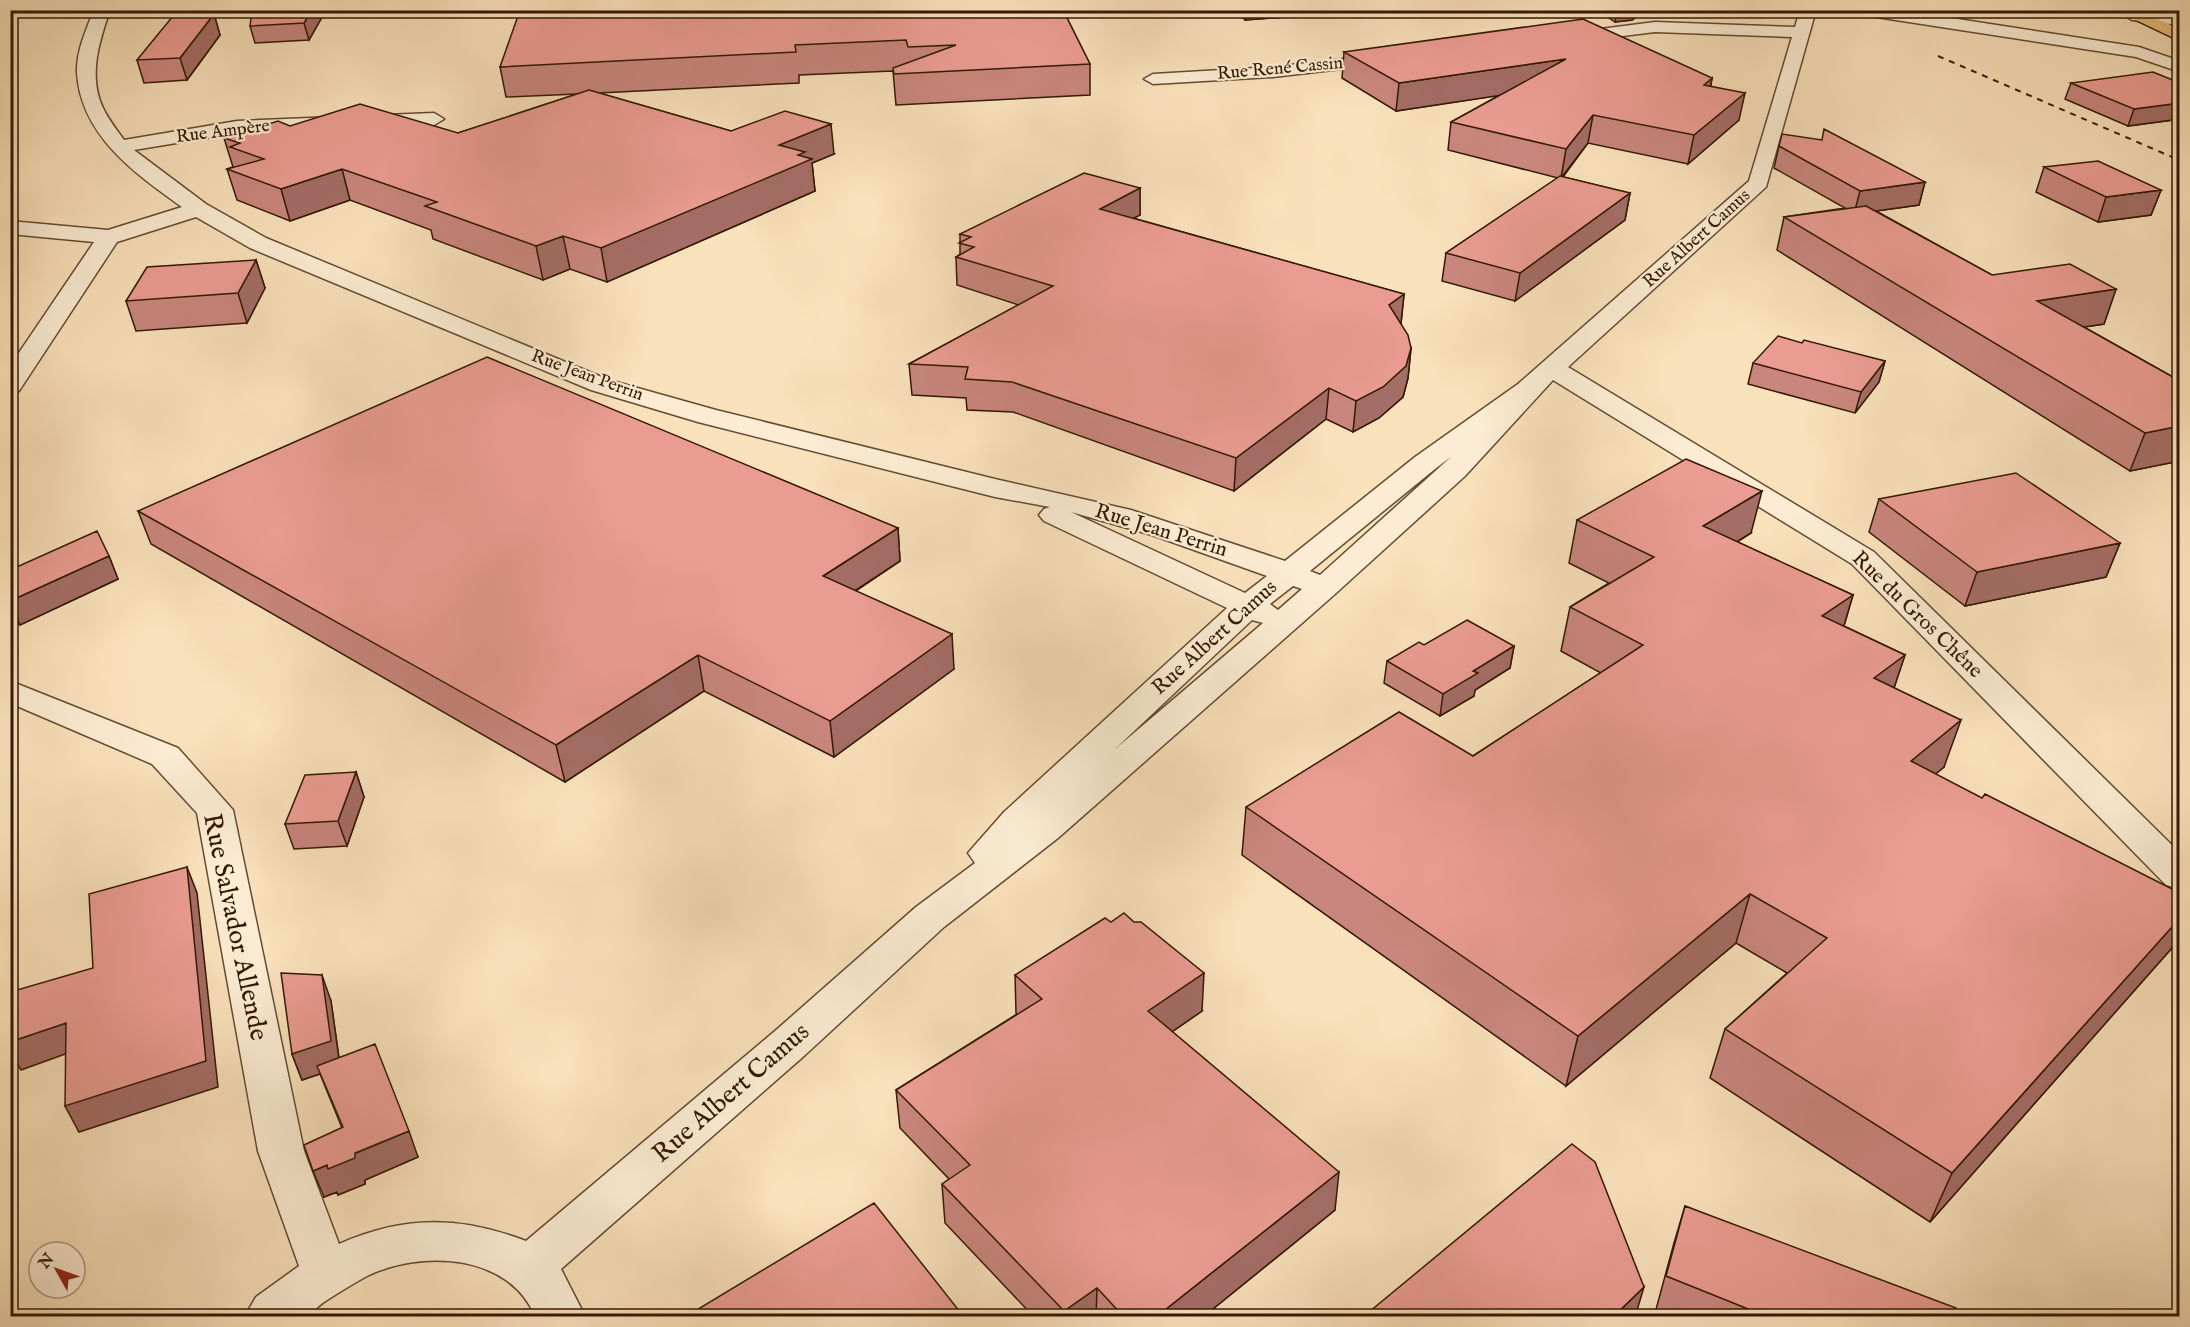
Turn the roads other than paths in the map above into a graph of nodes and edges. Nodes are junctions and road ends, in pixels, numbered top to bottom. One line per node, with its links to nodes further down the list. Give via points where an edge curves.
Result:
1 (102, 10): 13 (street, via 90,43 86,72 93,108)
2 (1808, 10): 6 (street, Rue Albert Camus)
3 (1863, 10): 10 (street, via 2139,52)
4 (2127, 13): 5 (street); 7 (main road)
5 (2180, 20)
6 (1801, 32): 8 (street, via 1655,27); 17 (street, Rue Albert Camus, via 1759,183)
7 (2180, 36)
8 (1551, 39)
9 (1400, 57): 11 (street, Rue René Cassin, via 1273,72)
10 (2180, 67)
11 (1153, 79)
12 (434, 119): 13 (street, Rue Ampère, via 237,127)
13 (119, 147): 14 (street)
14 (198, 209): 16 (street); 20 (street, Rue Jean Perrin, via 258,243 600,385)
15 (10, 227): 16 (street)
16 (109, 237): 18 (street)
17 (1551, 368): 19 (street, Rue Albert Camus); 26 (street, Rue du Gros Chêne, via 1863,558)
18 (10, 386)
19 (1527, 390): 21 (street, Rue Albert Camus, via 1443,449); 22 (street, Rue Albert Camus, via 1455,470)
20 (995, 488): 21 (street, Rue Jean Perrin, via 1039,495 1144,525); 23 (street, Rue Jean Perrin)
21 (1288, 573): 22 (street, Rue Jean Perrin); 23 (street, Rue Albert Camus)
22 (1324, 587): 24 (street, Rue Albert Camus)
23 (1247, 607): 24 (street, Rue Jean Perrin); 27 (street, Rue Albert Camus, via 1017,821)
24 (1284, 622): 27 (street, Rue Albert Camus, via 1045,828)
25 (10, 691): 29 (street, Rue Salvador Allende, via 165,756 215,810 281,1151)
26 (2180, 876)
27 (930, 917): 28 (street, Rue Albert Camus)
28 (530, 1267): 29 (street, via 489,1246 438,1239 382,1249); 31 (street, via 555,1297)
29 (326, 1273): 30 (street)
30 (270, 1317)
31 (560, 1317)

